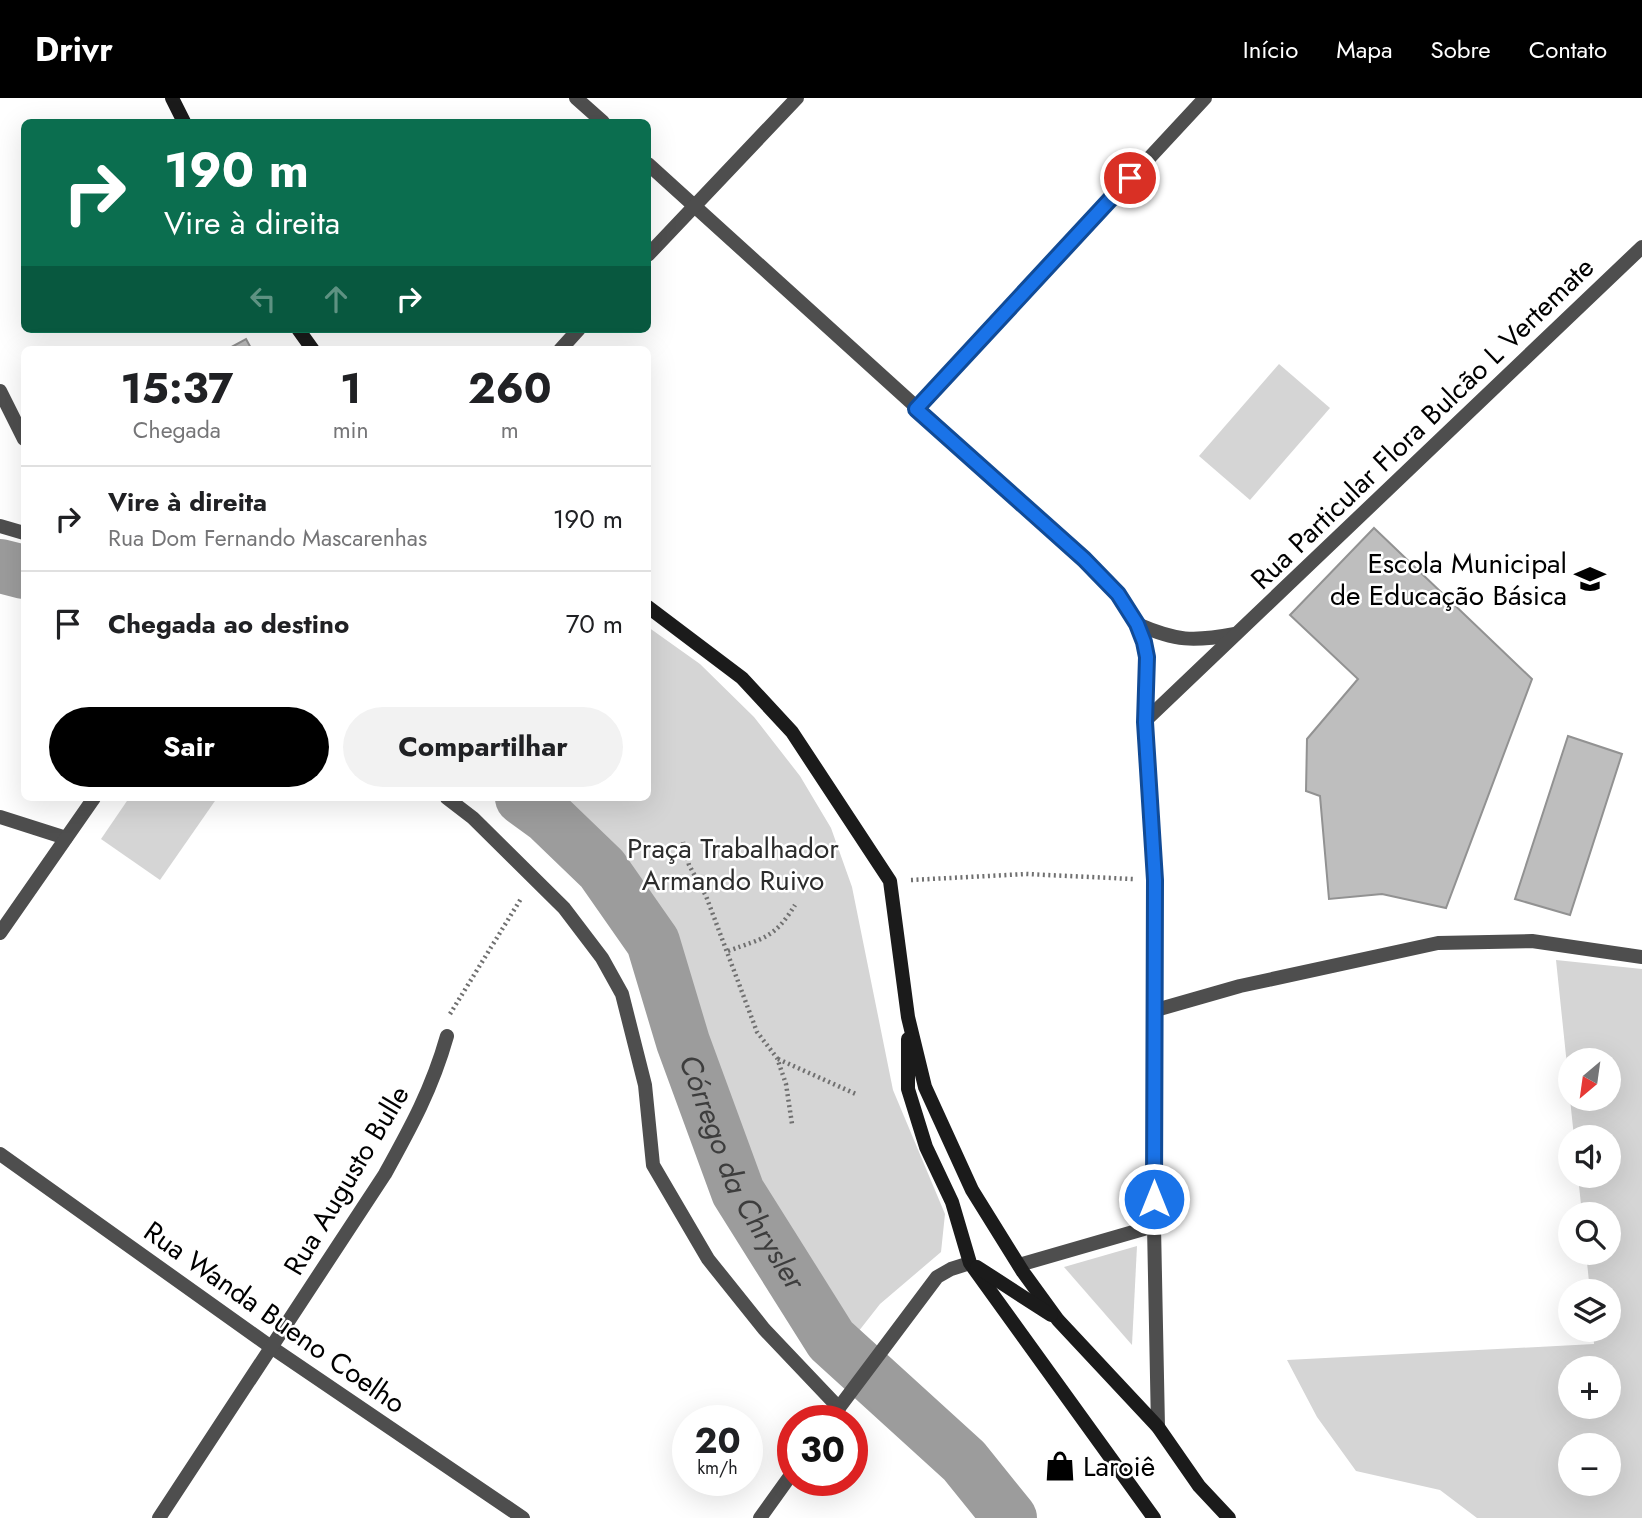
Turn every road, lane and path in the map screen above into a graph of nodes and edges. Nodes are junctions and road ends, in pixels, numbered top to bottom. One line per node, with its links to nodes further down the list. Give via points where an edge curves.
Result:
1 (172, 98): 5 (main road)
2 (576, 98): 6 (street)
3 (797, 98): 8 (street)
4 (1205, 98): 14 (street)
5 (182, 119)
6 (600, 119)
7 (651, 167): 8 (street)
8 (693, 206): 10 (street); 14 (street)
9 (1642, 247): 20 (street, Rua Particular Flora Bulcão L Vertemate)
10 (651, 252)
11 (575, 333): 12 (street)
12 (564, 346)
13 (0, 391): 15 (street)
14 (916, 409): 19 (street, via 1084,559 1118,594)
15 (21, 433)
16 (0, 526): 17 (street)
17 (21, 532)
18 (651, 609): 29 (main road, via 742,678 792,732)
19 (1137, 624): 20 (street, via 1188,640); 21 (street, via 1147,657)
20 (1236, 634): 21 (street, Rua Particular Flora Bulcão L Vertemate)
21 (1145, 722): 28 (street)
22 (92, 801): 25 (street)
23 (451, 801): 27 (street)
24 (0, 817): 25 (street)
25 (66, 838): 31 (street)
26 (684, 842): 32 (path, via 689,865)
27 (535, 879): 36 (path, via 449,1015); 46 (street, via 602,958 622,995 645,1085 653,1165 708,1259 764,1329)
28 (1155, 880): 29 (path, via 1026,874); 34 (street)
29 (890, 881): 35 (main road)
30 (795, 905): 32 (path, via 768,937)
31 (0, 933)
32 (728, 951): 37 (path, via 757,1032)
33 (1642, 957): 34 (street, via 1532,941 1438,943 1240,986)
34 (1156, 1010): 41 (street)
35 (908, 1017): 42 (main road, via 908,1089 926,1147 952,1202); 43 (main road, via 925,1087 972,1190)
36 (447, 1036): 45 (street, Rua Augusto Bulle, via 436,1075 391,1164)
37 (777, 1058): 38 (path); 39 (path)
38 (858, 1096)
39 (792, 1124)
40 (0, 1154): 45 (street, Rua Wanda Bueno Coelho)
41 (1154, 1226): 43 (street); 48 (street)
42 (970, 1263): 44 (main road); 47 (street, via 937,1277); 53 (main road)
43 (1019, 1265): 44 (main road)
44 (1058, 1320): 48 (main road)
45 (271, 1347): 50 (street, Rua Augusto Bulle); 51 (street, Rua Wanda Bueno Coelho)
46 (836, 1405)
47 (841, 1405)
48 (1158, 1427): 54 (main road, via 1199,1486)
49 (777, 1494): 52 (street)
50 (159, 1518)
51 (523, 1518)
52 (760, 1518)
53 (1154, 1518)
54 (1229, 1518)

